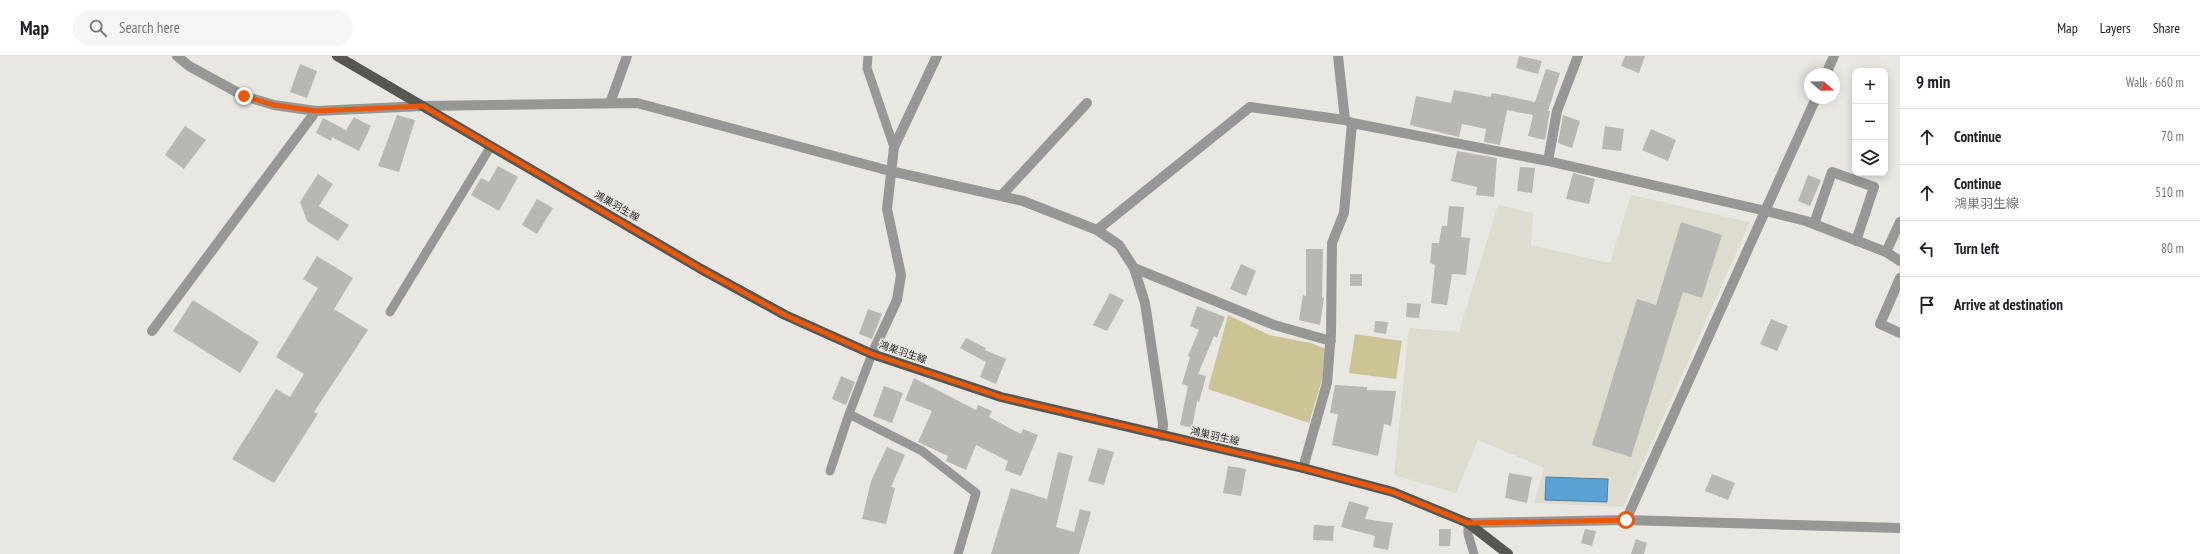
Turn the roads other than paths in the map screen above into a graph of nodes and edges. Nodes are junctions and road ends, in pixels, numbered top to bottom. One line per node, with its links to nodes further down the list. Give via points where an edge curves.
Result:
1 (177, 56): 14 (street, via 189,66 244,96 274,105)
2 (337, 56): 13 (main road, 鴻巣羽生線)
3 (627, 56): 10 (street)
4 (868, 56): 17 (lane, via 868,68)
5 (937, 56): 17 (street)
6 (1338, 56): 15 (street)
7 (1578, 56): 18 (street, via 1557,111)
8 (1834, 56): 9 (street)
9 (1829, 68)
10 (610, 103): 13 (street); 19 (street, via 637,103)
11 (1087, 103): 20 (street)
12 (1813, 104): 21 (street)
13 (423, 106): 14 (street); 16 (main road, 鴻巣羽生線)
14 (316, 111): 31 (street)
15 (1348, 121): 18 (street); 24 (street, via 1250,107); 33 (street, via 1344,213 1332,243)
16 (491, 146): 30 (lane); 34 (main road, 鴻巣羽生線, via 785,315)
17 (894, 147): 19 (street)
18 (1548, 161): 21 (street)
19 (890, 171): 20 (street); 34 (street, via 887,209 901,275 897,300)
20 (1001, 196): 24 (street, via 1023,200)
21 (1766, 211): 23 (street); 39 (street)
22 (1900, 222): 26 (street)
23 (1814, 224): 25 (street); 25 (street, via 1832,172 1874,187)
24 (1097, 230): 28 (street, via 1119,245)
25 (1856, 241): 26 (street)
26 (1886, 252): 27 (street)
27 (1900, 261)
28 (1134, 268): 33 (street, via 1274,325); 36 (street, via 1145,303 1163,424)
29 (1900, 278): 32 (street, via 1880,324)
30 (390, 312)
31 (152, 331)
32 (1900, 333)
33 (1331, 341): 37 (street, via 1327,383)
34 (872, 354): 35 (lane); 36 (main road, 鴻巣羽生線, via 1001,397)
35 (849, 414): 38 (lane); 42 (lane, via 922,451 976,493)
36 (1162, 436): 37 (main road, 鴻巣羽生線)
37 (1303, 468): 40 (main road, 鴻巣羽生線, via 1393,492)
38 (830, 471)
39 (1626, 520): 40 (street); 41 (street)
40 (1468, 523): 43 (lane, via 1468,534); 44 (main road, 鴻巣羽生線)
41 (1900, 528)
42 (958, 554)
43 (1474, 554)
44 (1508, 554)

